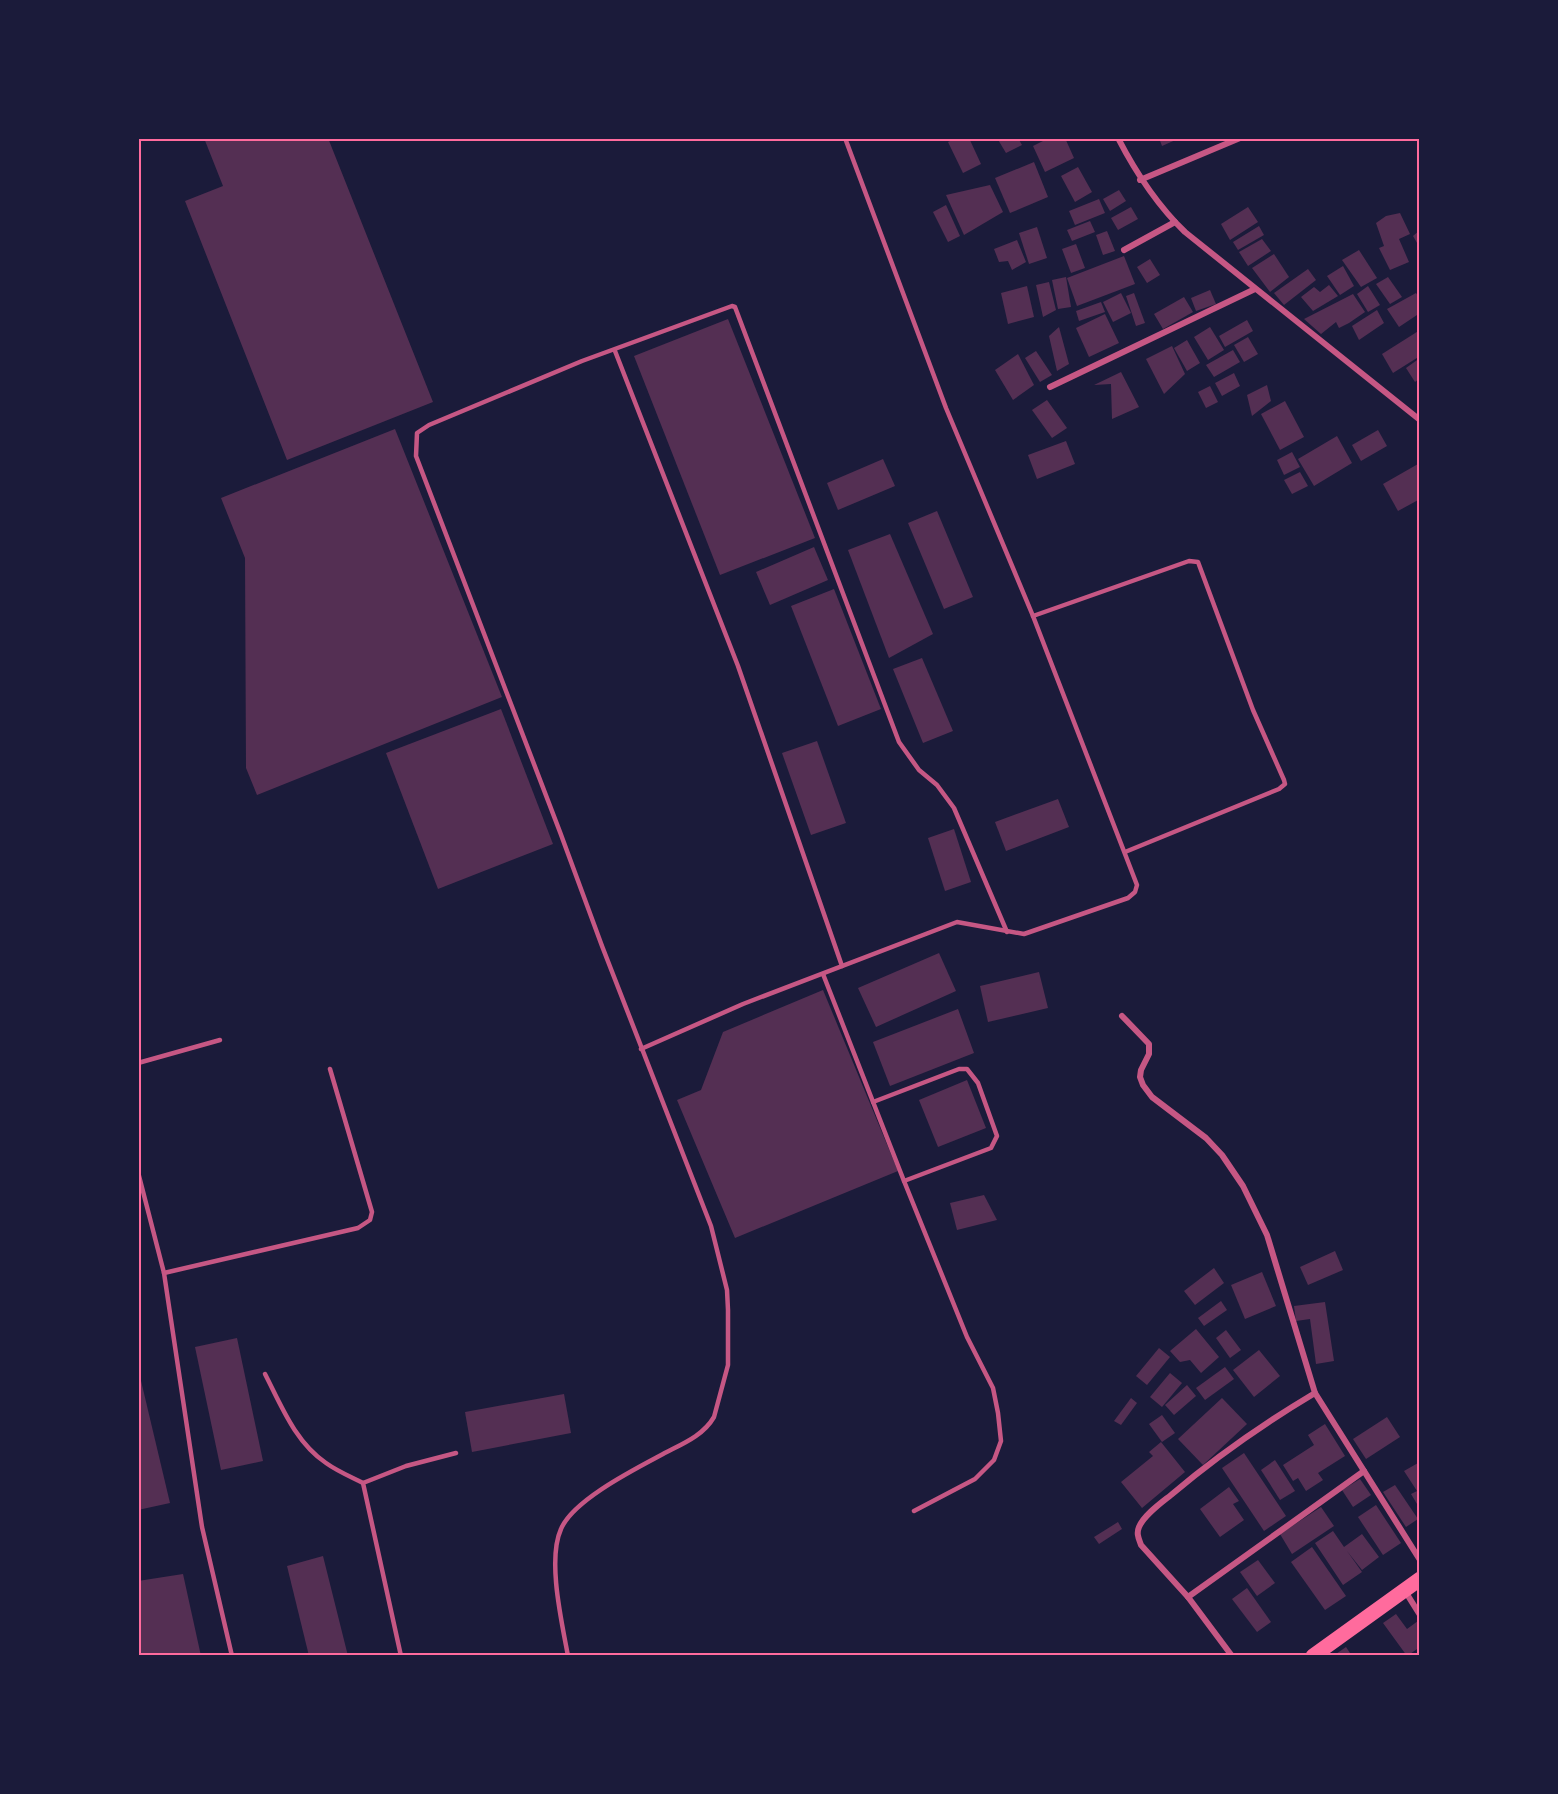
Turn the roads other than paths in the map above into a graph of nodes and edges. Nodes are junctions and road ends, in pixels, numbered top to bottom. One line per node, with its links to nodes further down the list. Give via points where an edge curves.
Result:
1 (845, 138): 11 (lane, via 946,408)
2 (1118, 138): 4 (street)
3 (1240, 138): 4 (street)
4 (1140, 180): 5 (street)
5 (1175, 222): 6 (street); 7 (street)
6 (1124, 250)
7 (1255, 289): 9 (street); 10 (street)
8 (615, 351): 13 (lane, via 735,307 899,742 954,808); 14 (lane, via 738,666); 18 (lane, via 429,425 417,433 415,443 416,456)
9 (1050, 387)
10 (1420, 420)
11 (1034, 616): 12 (lane); 12 (lane, via 1189,561 1198,562 1253,710 1284,780 1279,789)
12 (1125, 852): 13 (lane, via 1137,885 1128,898 1024,934)
13 (1007, 932): 14 (lane, via 957,922)
14 (843, 966): 15 (lane)
15 (823, 974): 18 (lane); 21 (lane)
16 (1122, 1016): 26 (street, via 1149,1044 1149,1054 1140,1070 1146,1091 1222,1155 1255,1209 1267,1235)
17 (220, 1040): 19 (lane)
18 (641, 1049): 38 (lane, via 711,1226 727,1290 728,1365 714,1417 705,1430 585,1501 560,1530 556,1553 558,1598)
19 (138, 1063)
20 (330, 1069): 24 (lane, via 372,1212 370,1220 358,1228)
21 (873, 1102): 23 (lane); 23 (lane, via 959,1069 967,1069 978,1083 997,1136 991,1148)
22 (138, 1172): 24 (lane)
23 (904, 1181): 30 (lane, via 967,1337 993,1388 1002,1441 994,1460 975,1479)
24 (164, 1273): 36 (lane, via 202,1527)
25 (265, 1374): 29 (lane, via 303,1441 324,1462)
26 (1315, 1393): 28 (street); 34 (street, via 1213,1460 1139,1526 1140,1545)
27 (456, 1453): 29 (lane)
28 (1364, 1471): 31 (street); 34 (street)
29 (363, 1483): 37 (lane)
30 (914, 1511)
31 (1420, 1560)
32 (1420, 1579): 33 (main road)
33 (1404, 1591): 35 (street); 40 (main road)
34 (1188, 1597): 39 (street)
35 (1420, 1615)
36 (232, 1656)
37 (401, 1656)
38 (568, 1656)
39 (1232, 1656)
40 (1313, 1656)

